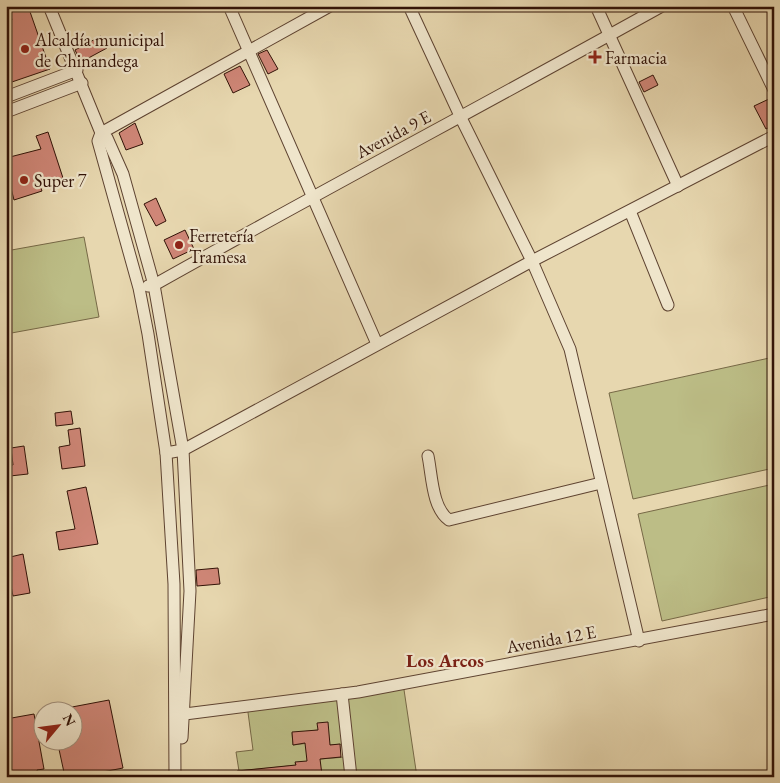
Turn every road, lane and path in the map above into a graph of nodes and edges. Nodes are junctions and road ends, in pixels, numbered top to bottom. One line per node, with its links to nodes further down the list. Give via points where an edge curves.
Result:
1 (49, 6): 10 (street)
2 (229, 6): 9 (street)
3 (330, 6): 9 (street)
4 (409, 6): 15 (street)
5 (596, 6): 8 (street)
6 (662, 6): 8 (street, Avenida 9 E)
7 (733, 6): 12 (street)
8 (609, 35): 15 (street, Avenida 9 E); 18 (street)
9 (250, 51): 16 (street); 19 (street)
10 (76, 70): 11 (street); 13 (street)
11 (82, 83): 14 (street); 16 (street)
12 (774, 90)
13 (6, 97)
14 (6, 112)
15 (461, 118): 19 (street, Avenida 9 E); 21 (street)
16 (101, 133): 22 (street, via 107,138 123,174); 23 (street, via 98,141 100,152)
17 (774, 136): 18 (street)
18 (678, 186): 20 (street)
19 (313, 196): 22 (street, Avenida 9 E); 25 (street)
20 (630, 211): 21 (street); 24 (street)
21 (532, 261): 25 (street); 29 (street, via 570,349)
22 (154, 285): 23 (street, Avenida 9 E); 26 (street)
23 (139, 288): 27 (street)
24 (668, 304)
25 (377, 344): 26 (street)
26 (183, 450): 27 (street); 33 (street, via 190,591)
27 (166, 453): 33 (street)
28 (428, 456): 29 (street, via 438,506 449,520)
29 (601, 482): 31 (street)
30 (774, 614): 31 (street, Avenida 12 E)
31 (639, 640): 32 (street, Avenida 12 E)
32 (342, 694): 33 (street, Avenida 12 E); 36 (street)
33 (180, 715): 34 (street); 35 (street)
34 (176, 777)
35 (181, 777)
36 (352, 777)

